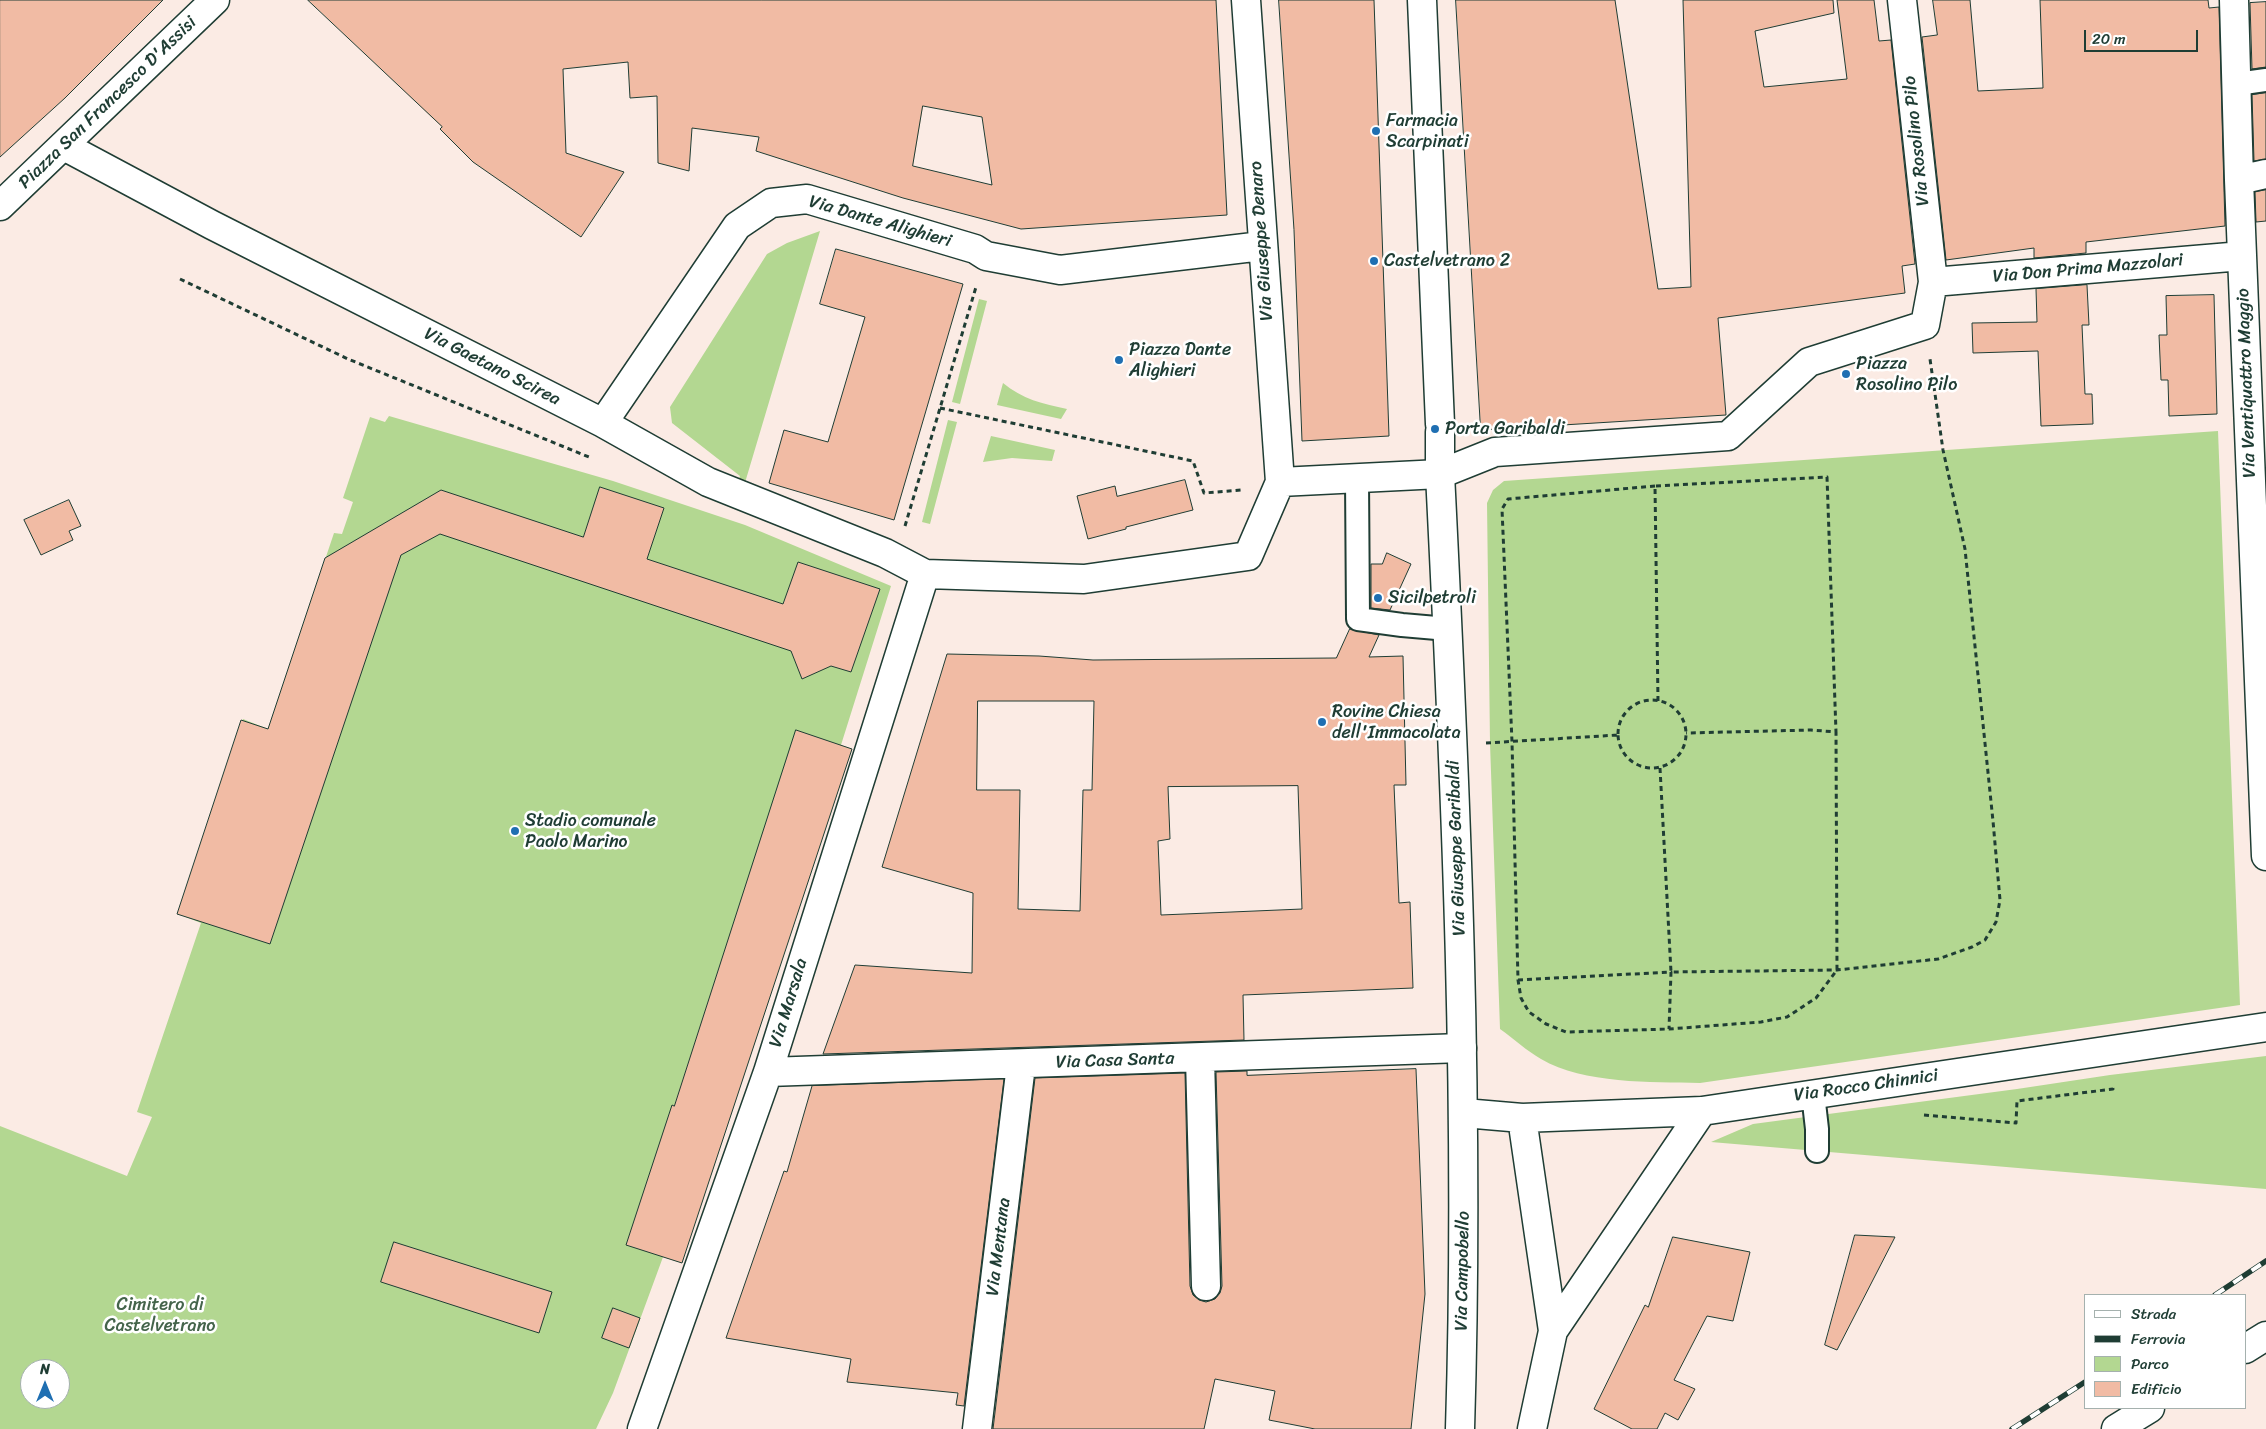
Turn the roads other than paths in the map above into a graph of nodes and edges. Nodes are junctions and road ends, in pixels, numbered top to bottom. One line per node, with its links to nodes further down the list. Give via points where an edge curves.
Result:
1 (215, 0): 8 (street, Piazza San Francesco D'Assisi)
2 (1246, 0): 12 (street, Via Giuseppe Denaro)
3 (1422, 0): 17 (street, Via Giuseppe Garibaldi)
4 (1902, 0): 14 (street, Via Rosolino Pilo)
5 (2234, 0): 7 (street, Via Ventiquattro Maggio)
6 (2266, 80): 7 (lane)
7 (2237, 84): 10 (street, Via Ventiquattro Maggio)
8 (64, 146): 11 (street, Piazza San Francesco D'Assisi); 16 (street, Via Gaetano Scirea, via 204,221)
9 (2266, 174): 10 (street)
10 (2239, 180): 13 (street, Via Ventiquattro Maggio)
11 (0, 206)
12 (1262, 246): 16 (street, Via Dante Alighieri, via 1060,270 986,256 975,249 807,200 771,203 737,226); 19 (street, Via Giuseppe Denaro)
13 (2242, 256): 14 (street, Via Don Prima Mazzolari); 15 (street, Via Ventiquattro Maggio)
14 (1933, 282): 17 (street, via 1925,325 1809,362 1728,436 1495,452)
15 (2256, 343): 22 (street, Via Ventiquattro Maggio)
16 (603, 423): 20 (street, Via Gaetano Scirea, via 708,482 896,558)
17 (1440, 474): 18 (street); 21 (street, Via Giuseppe Garibaldi)
18 (1357, 479): 19 (street); 21 (lane, via 1358,619)
19 (1280, 482): 20 (street, via 1248,556 1084,579)
20 (925, 574): 28 (street, Via Marsala)
21 (1448, 629): 25 (street, Via Giuseppe Garibaldi)
22 (2262, 682): 23 (street, Via Ventiquattro Maggio)
23 (2266, 856)
24 (2266, 1027): 29 (street, Via Rocco Chinnici)
25 (1462, 1048): 26 (street, Via Casa Santa); 31 (street, Via Giuseppe Garibaldi)
26 (1200, 1058): 27 (street, Via Casa Santa); 34 (street)
27 (1021, 1065): 28 (street, Via Casa Santa); 40 (street, Via Mentana)
28 (768, 1072): 39 (street, Via Marsala)
29 (1813, 1094): 30 (street, Via Rocco Chinnici); 33 (lane)
30 (1702, 1111): 32 (street, Via Rocco Chinnici); 35 (street)
31 (1464, 1113): 32 (street, Via Rocco Chinnici); 41 (street, Via Campobello)
32 (1522, 1118): 35 (street)
33 (1817, 1151)
34 (1206, 1286)
35 (1553, 1331): 42 (street)
36 (2266, 1336): 37 (street)
37 (2246, 1348)
38 (2148, 1409): 43 (street)
39 (642, 1429)
40 (977, 1429)
41 (1460, 1429)
42 (1532, 1429)
43 (2116, 1429)

